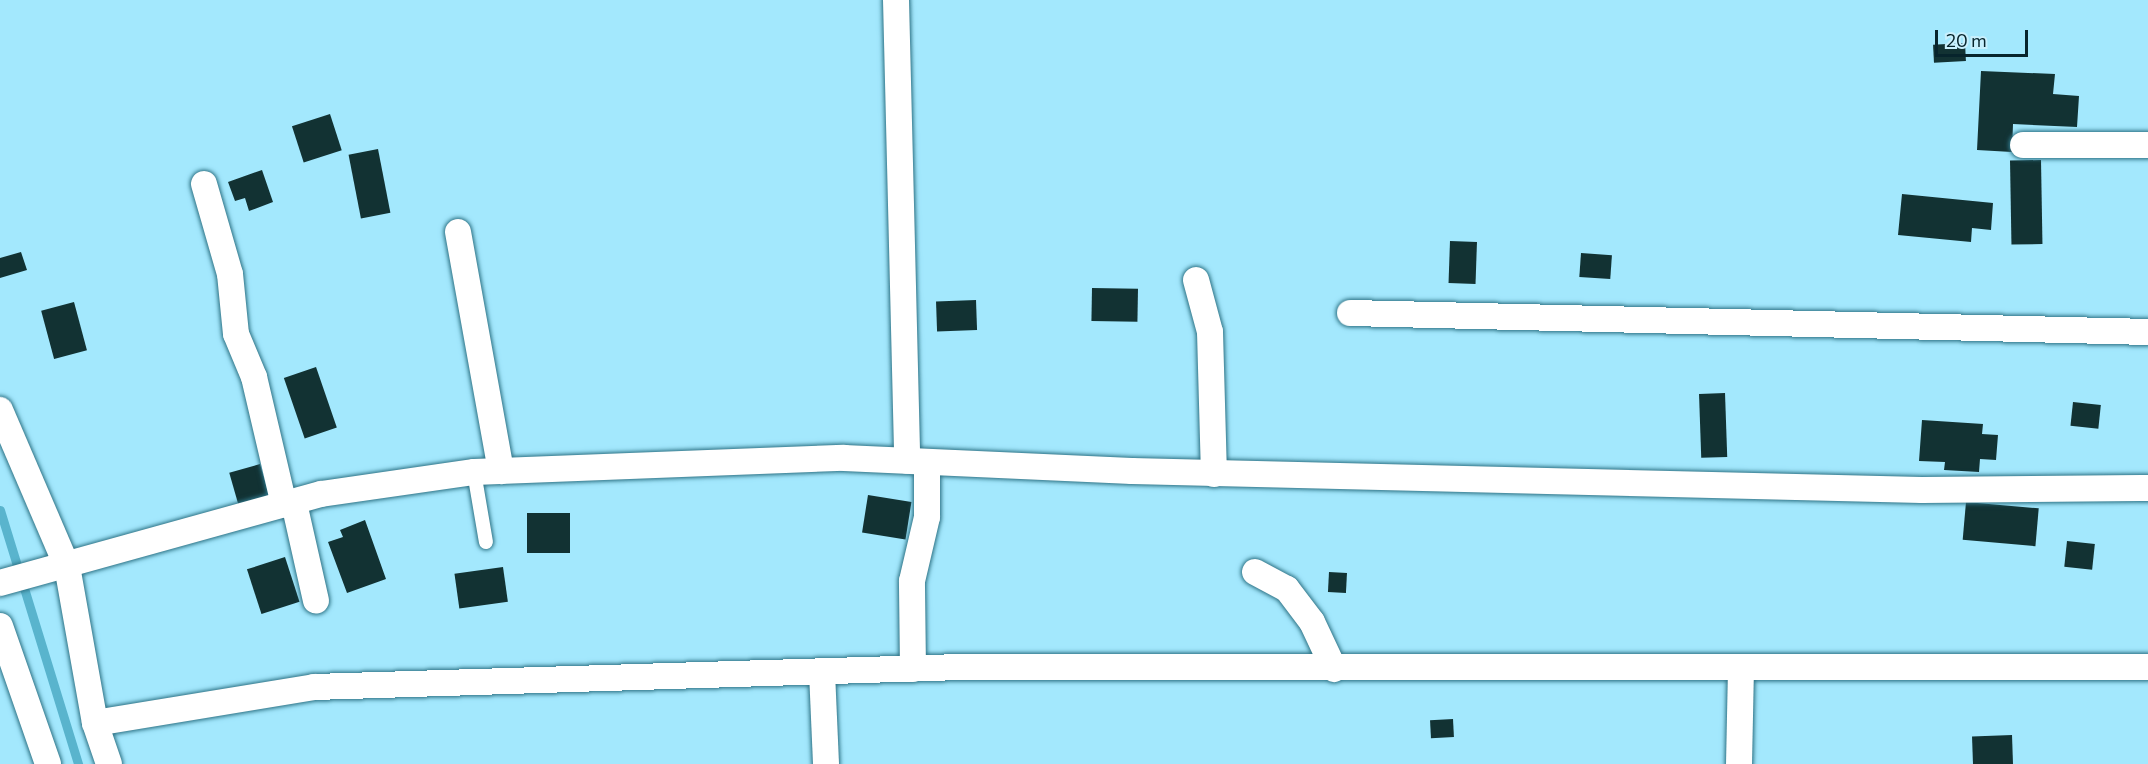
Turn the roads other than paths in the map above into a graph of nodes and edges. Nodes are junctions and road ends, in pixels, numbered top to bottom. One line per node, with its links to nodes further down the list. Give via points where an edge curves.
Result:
1 (896, 0): 10 (street)
2 (2024, 145): 3 (street)
3 (2148, 145)
4 (204, 184): 15 (street, via 230,274 236,334 254,377)
5 (458, 232): 11 (street)
6 (1196, 280): 13 (street, via 1210,332)
7 (1350, 313): 8 (street)
8 (2148, 332)
9 (0, 410): 17 (street)
10 (917, 462): 11 (street, via 844,458); 13 (street); 23 (street, via 927,517 912,581)
11 (501, 471): 12 (street)
12 (474, 472): 15 (street, via 383,483); 16 (lane)
13 (1214, 474): 14 (street, via 1922,490)
14 (2148, 488)
15 (289, 504): 17 (street); 20 (street)
16 (486, 542)
17 (67, 566): 19 (street); 27 (street)
18 (1255, 572): 24 (street, via 1287,589 1312,622)
19 (5, 582)
20 (316, 601)
21 (0, 626): 28 (street)
22 (2148, 668): 25 (street)
23 (914, 669): 24 (street); 26 (street)
24 (1334, 669): 25 (street)
25 (1741, 669): 31 (street)
26 (822, 672): 27 (street, via 314,687); 30 (street)
27 (95, 723): 29 (street)
28 (48, 764)
29 (109, 764)
30 (826, 764)
31 (1739, 764)

